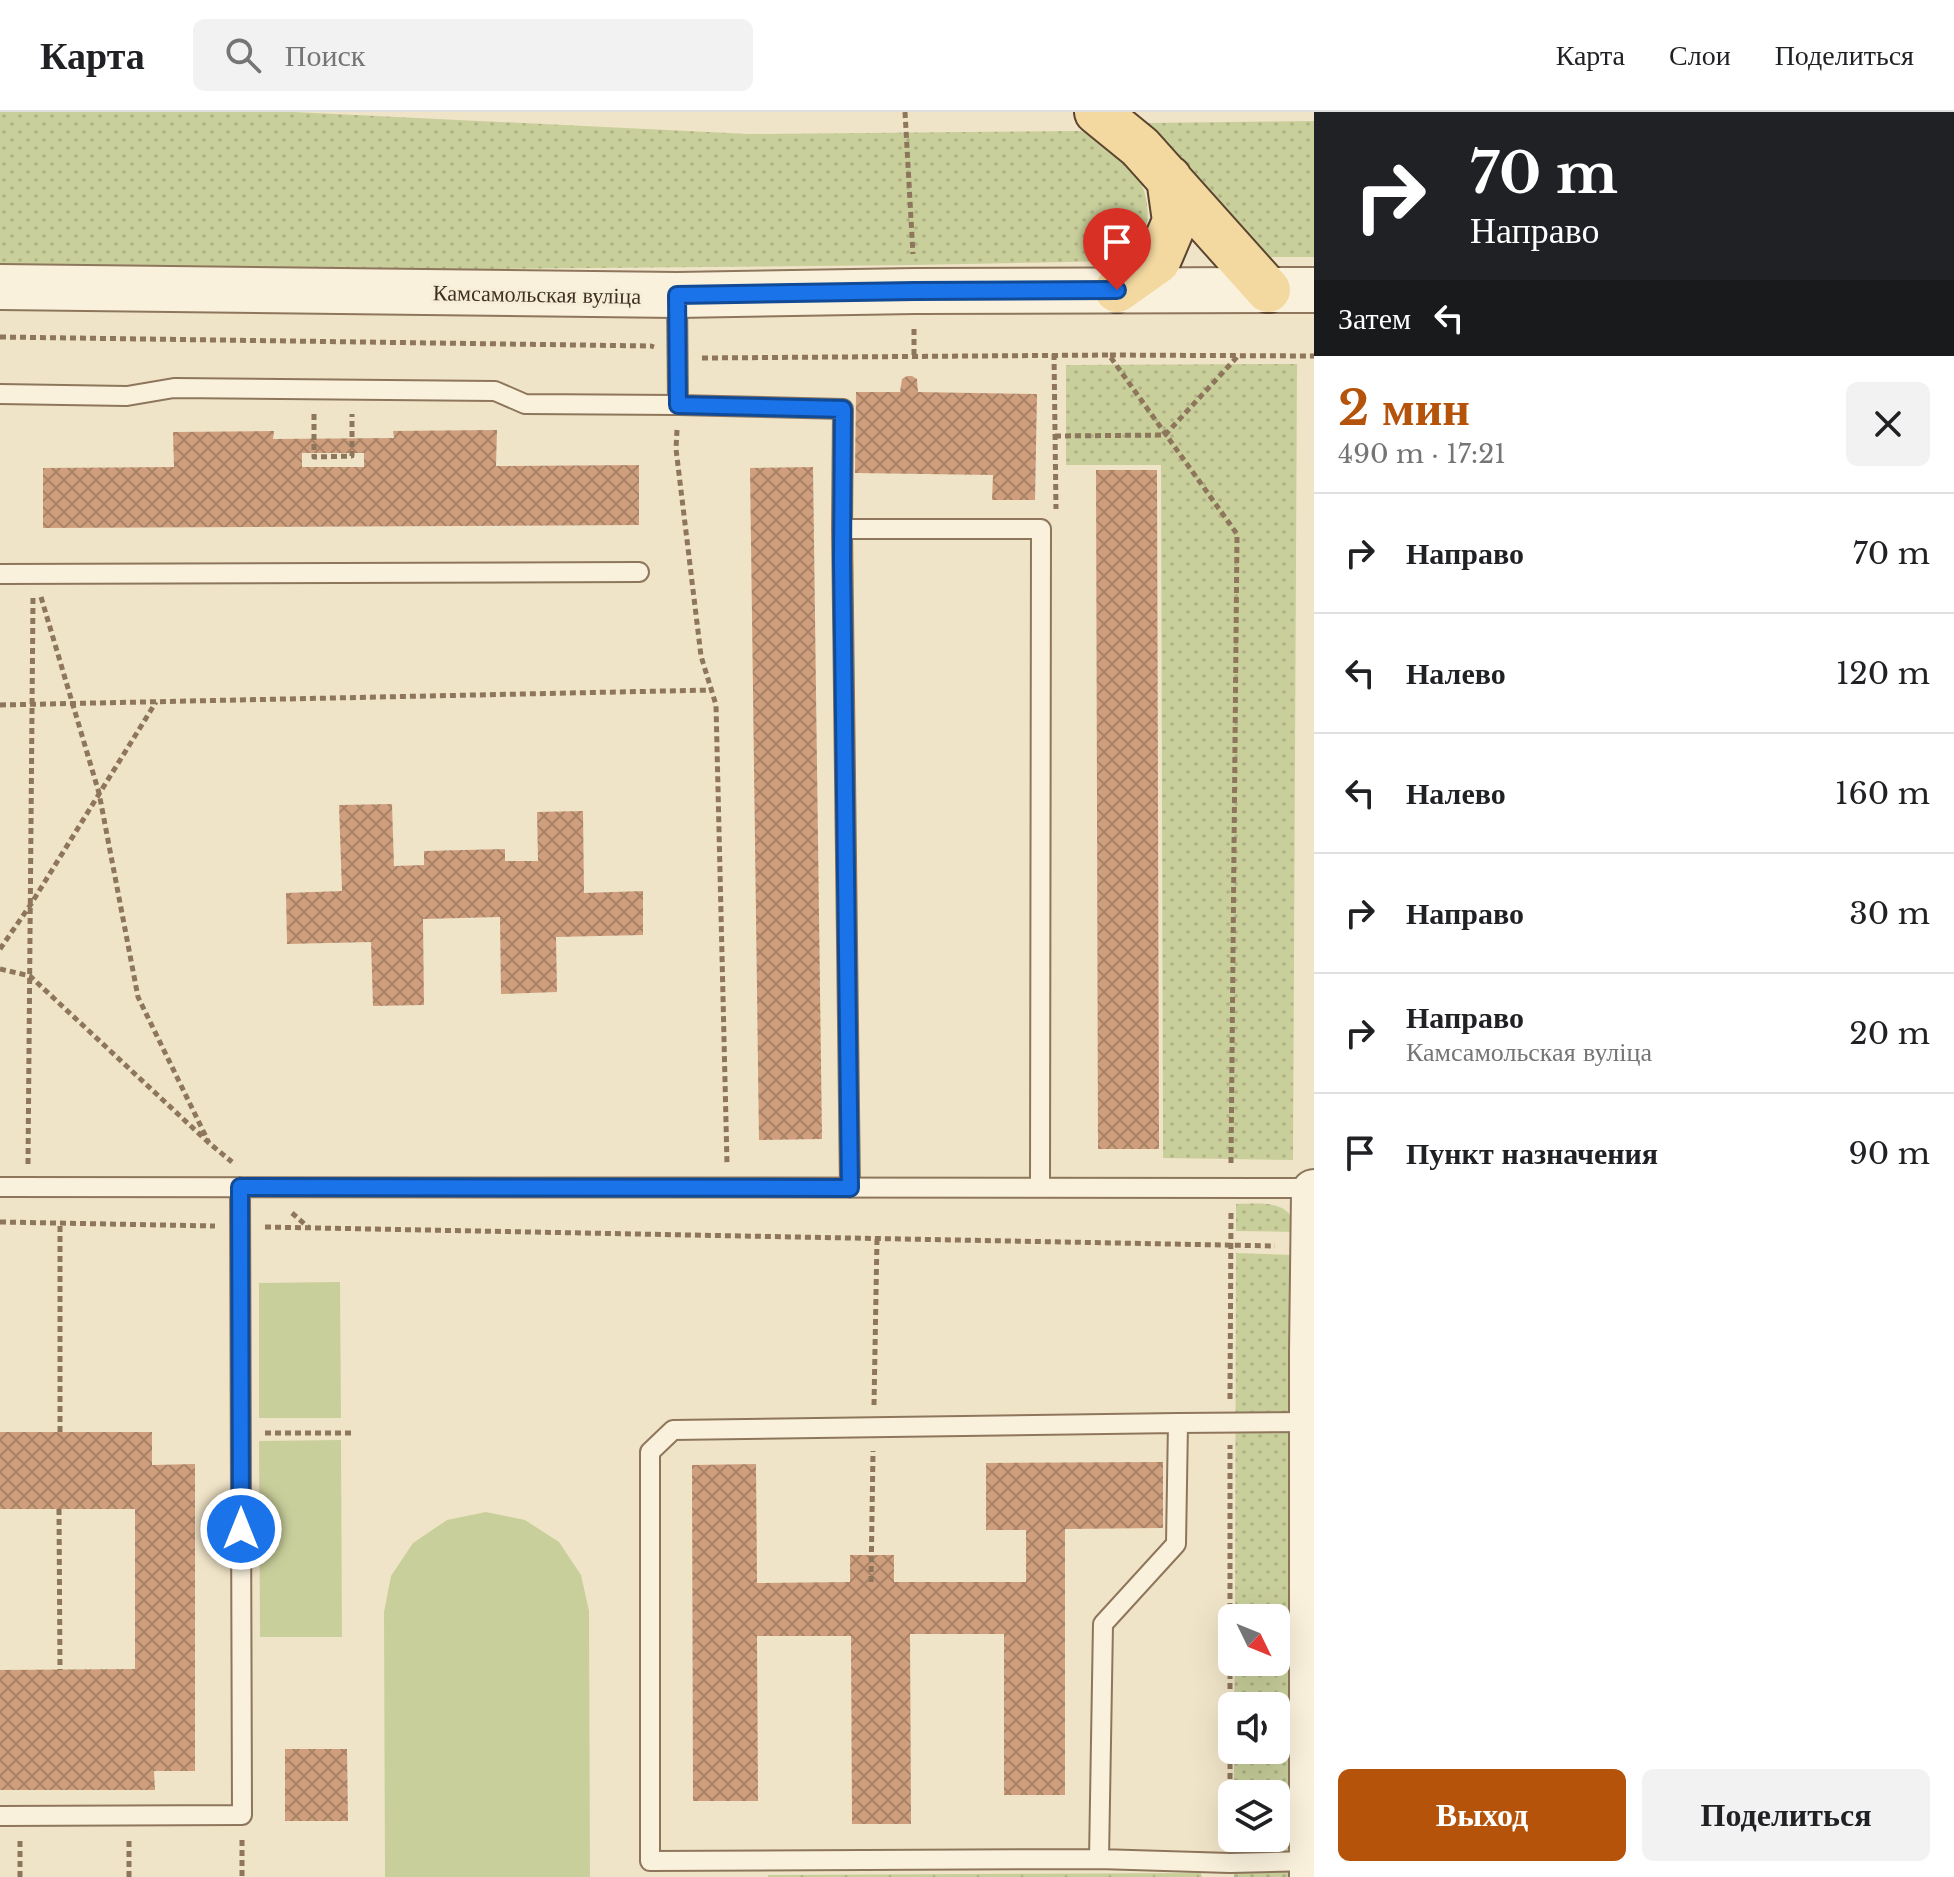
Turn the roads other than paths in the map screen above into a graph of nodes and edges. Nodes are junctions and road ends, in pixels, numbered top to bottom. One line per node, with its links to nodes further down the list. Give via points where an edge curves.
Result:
1 (1097, 112): 2 (main road)
2 (1169, 178): 4 (main road, via 1175,221 1158,261); 5 (main road)
3 (0, 287): 7 (street, Камсамольская вуліца)
4 (1117, 290): 5 (street, Камсамольская вуліца); 7 (street, Камсамольская вуліца)
5 (1268, 290): 6 (street, Камсамольская вуліца)
6 (1314, 290)
7 (677, 295): 9 (lane)
8 (0, 394): 9 (lane, via 127,396 174,388 495,391 525,404)
9 (678, 405): 10 (lane, via 843,409)
10 (842, 529): 15 (lane); 16 (lane, via 1041,529)
11 (639, 572): 12 (lane)
12 (0, 574)
13 (0, 1187): 14 (lane)
14 (240, 1187): 15 (lane); 21 (lane, via 242,1815)
15 (850, 1188): 16 (lane)
16 (1040, 1188): 17 (lane)
17 (1314, 1190): 18 (street)
18 (1304, 1264): 19 (street)
19 (1312, 1422): 20 (lane); 23 (street)
20 (1178, 1423): 22 (lane, via 1176,1544 1103,1624); 22 (lane, via 673,1430 650,1452 650,1861)
21 (0, 1816)
22 (1099, 1859): 23 (lane)
23 (1312, 1869)

